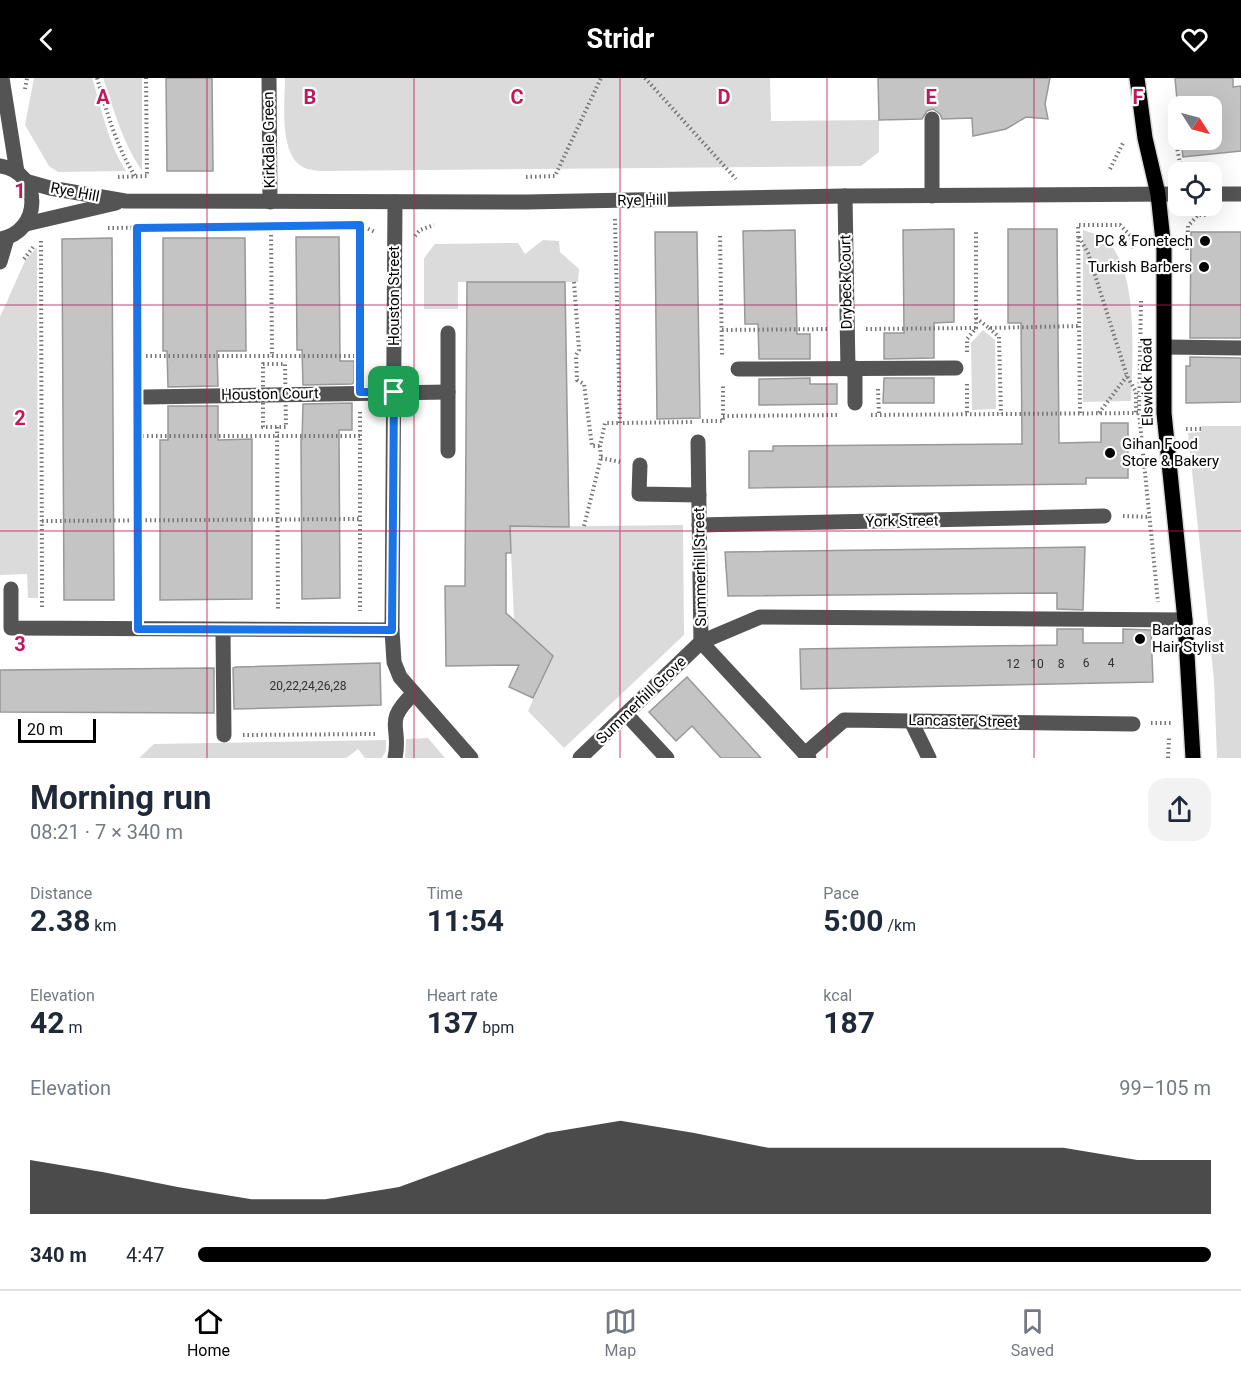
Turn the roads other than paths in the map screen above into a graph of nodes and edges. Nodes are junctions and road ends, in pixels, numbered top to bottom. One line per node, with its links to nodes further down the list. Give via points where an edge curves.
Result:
1 (2, 78): 6 (street)
2 (269, 78): 14 (street, Kirkdale Green)
3 (1137, 78): 7 (main road, Elswick Road)
4 (932, 119): 12 (street)
5 (0, 166): 6 (street, Rye Hill)
6 (21, 177): 13 (street, Rye Hill, via 50,188); 16 (street, via 31,191 31,214)
7 (1158, 194): 8 (street, Rye Hill); 12 (street, Rye Hill); 20 (main road, Elswick Road, via 1164,250)
8 (1168, 194)
9 (1222, 194): 10 (street)
10 (1241, 194)
11 (845, 196): 12 (street, Rye Hill); 15 (street, Rye Hill); 23 (street, Drybeck Court)
12 (932, 196)
13 (125, 201): 14 (street, Rye Hill); 16 (street, Rye Hill)
14 (270, 202): 15 (street, Rye Hill)
15 (395, 202): 25 (street, Houston Street)
16 (26, 224): 17 (street)
17 (4, 238): 18 (street)
18 (0, 262)
19 (448, 333): 26 (street)
20 (1165, 347): 21 (street); 36 (main road, Elswick Road, via 1164,413)
21 (1241, 348)
22 (962, 364): 23 (street)
23 (852, 369): 24 (street); 28 (street, Drybeck Court)
24 (730, 371)
25 (394, 392): 26 (street, Houston Court); 27 (street, Houston Court); 38 (street, Houston Street)
26 (448, 392): 30 (street)
27 (141, 393)
28 (855, 403)
29 (698, 442): 32 (street, Summerhill Street)
30 (448, 451)
31 (640, 465): 32 (street, via 639,494)
32 (699, 495): 34 (street, Summerhill Street)
33 (1104, 516): 34 (street, York Street)
34 (699, 525): 39 (street, Summerhill Street)
35 (11, 589): 37 (street, via 11,628)
36 (1185, 620): 39 (street, via 760,617); 51 (main road, Elswick Road)
37 (223, 630): 38 (street); 44 (street)
38 (392, 630): 40 (street, Houston Street, via 394,662)
39 (701, 642): 41 (street, Summerhill Grove); 45 (street, Summerhill Street)
40 (414, 693): 46 (street, via 393,722); 47 (street, Houston Street)
41 (627, 715): 48 (street, Summerhill Grove); 49 (street)
42 (911, 721): 43 (street, Lancaster Street); 45 (street, Lancaster Street, via 844,720); 50 (street)
43 (1133, 724)
44 (224, 735)
45 (807, 756)
46 (395, 758)
47 (471, 758)
48 (580, 758)
49 (667, 758)
50 (929, 758)
51 (1193, 758)

